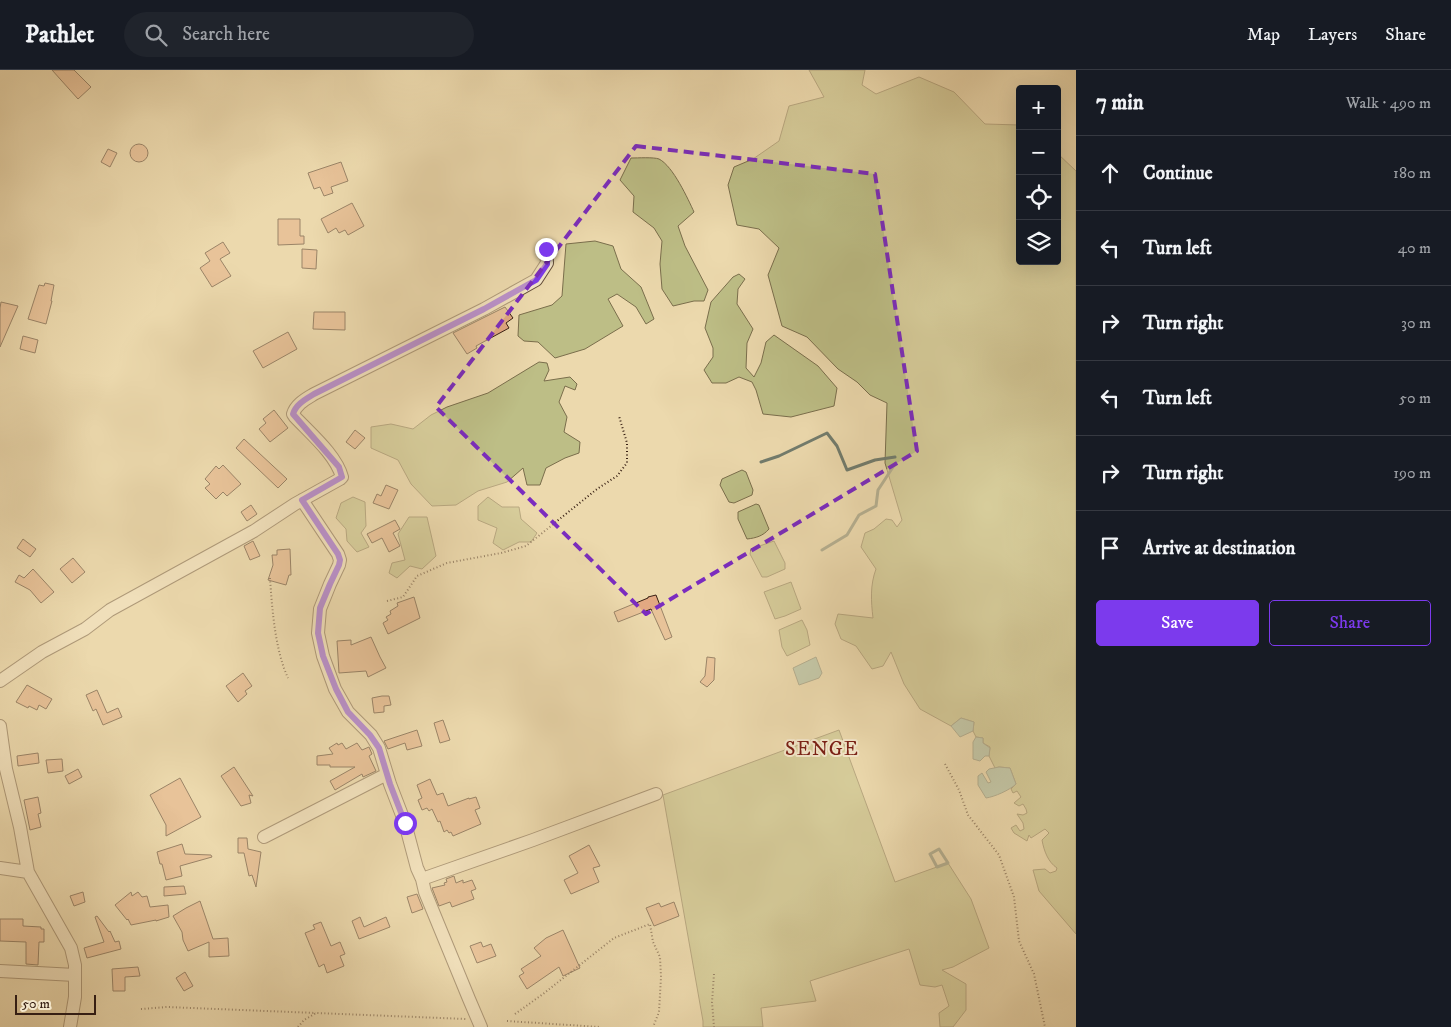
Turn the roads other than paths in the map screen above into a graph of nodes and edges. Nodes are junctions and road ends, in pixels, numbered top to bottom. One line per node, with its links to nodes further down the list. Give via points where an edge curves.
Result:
1 (546, 249): 2 (street, via 547,264 536,280 314,394 294,410 295,417 339,467 342,477)
2 (302, 500): 3 (street, via 254,531 110,610); 5 (street, via 340,560 320,608 318,633 323,656 348,712 379,748)
3 (0, 681)
4 (0, 726): 9 (street)
5 (387, 774): 7 (street); 10 (street)
6 (656, 794): 10 (street)
7 (264, 838)
8 (0, 868): 9 (street)
9 (28, 872): 12 (street, via 72,948)
10 (422, 879): 13 (street)
11 (0, 971): 12 (street)
12 (75, 975): 14 (street)
13 (480, 1023)
14 (70, 1027)

